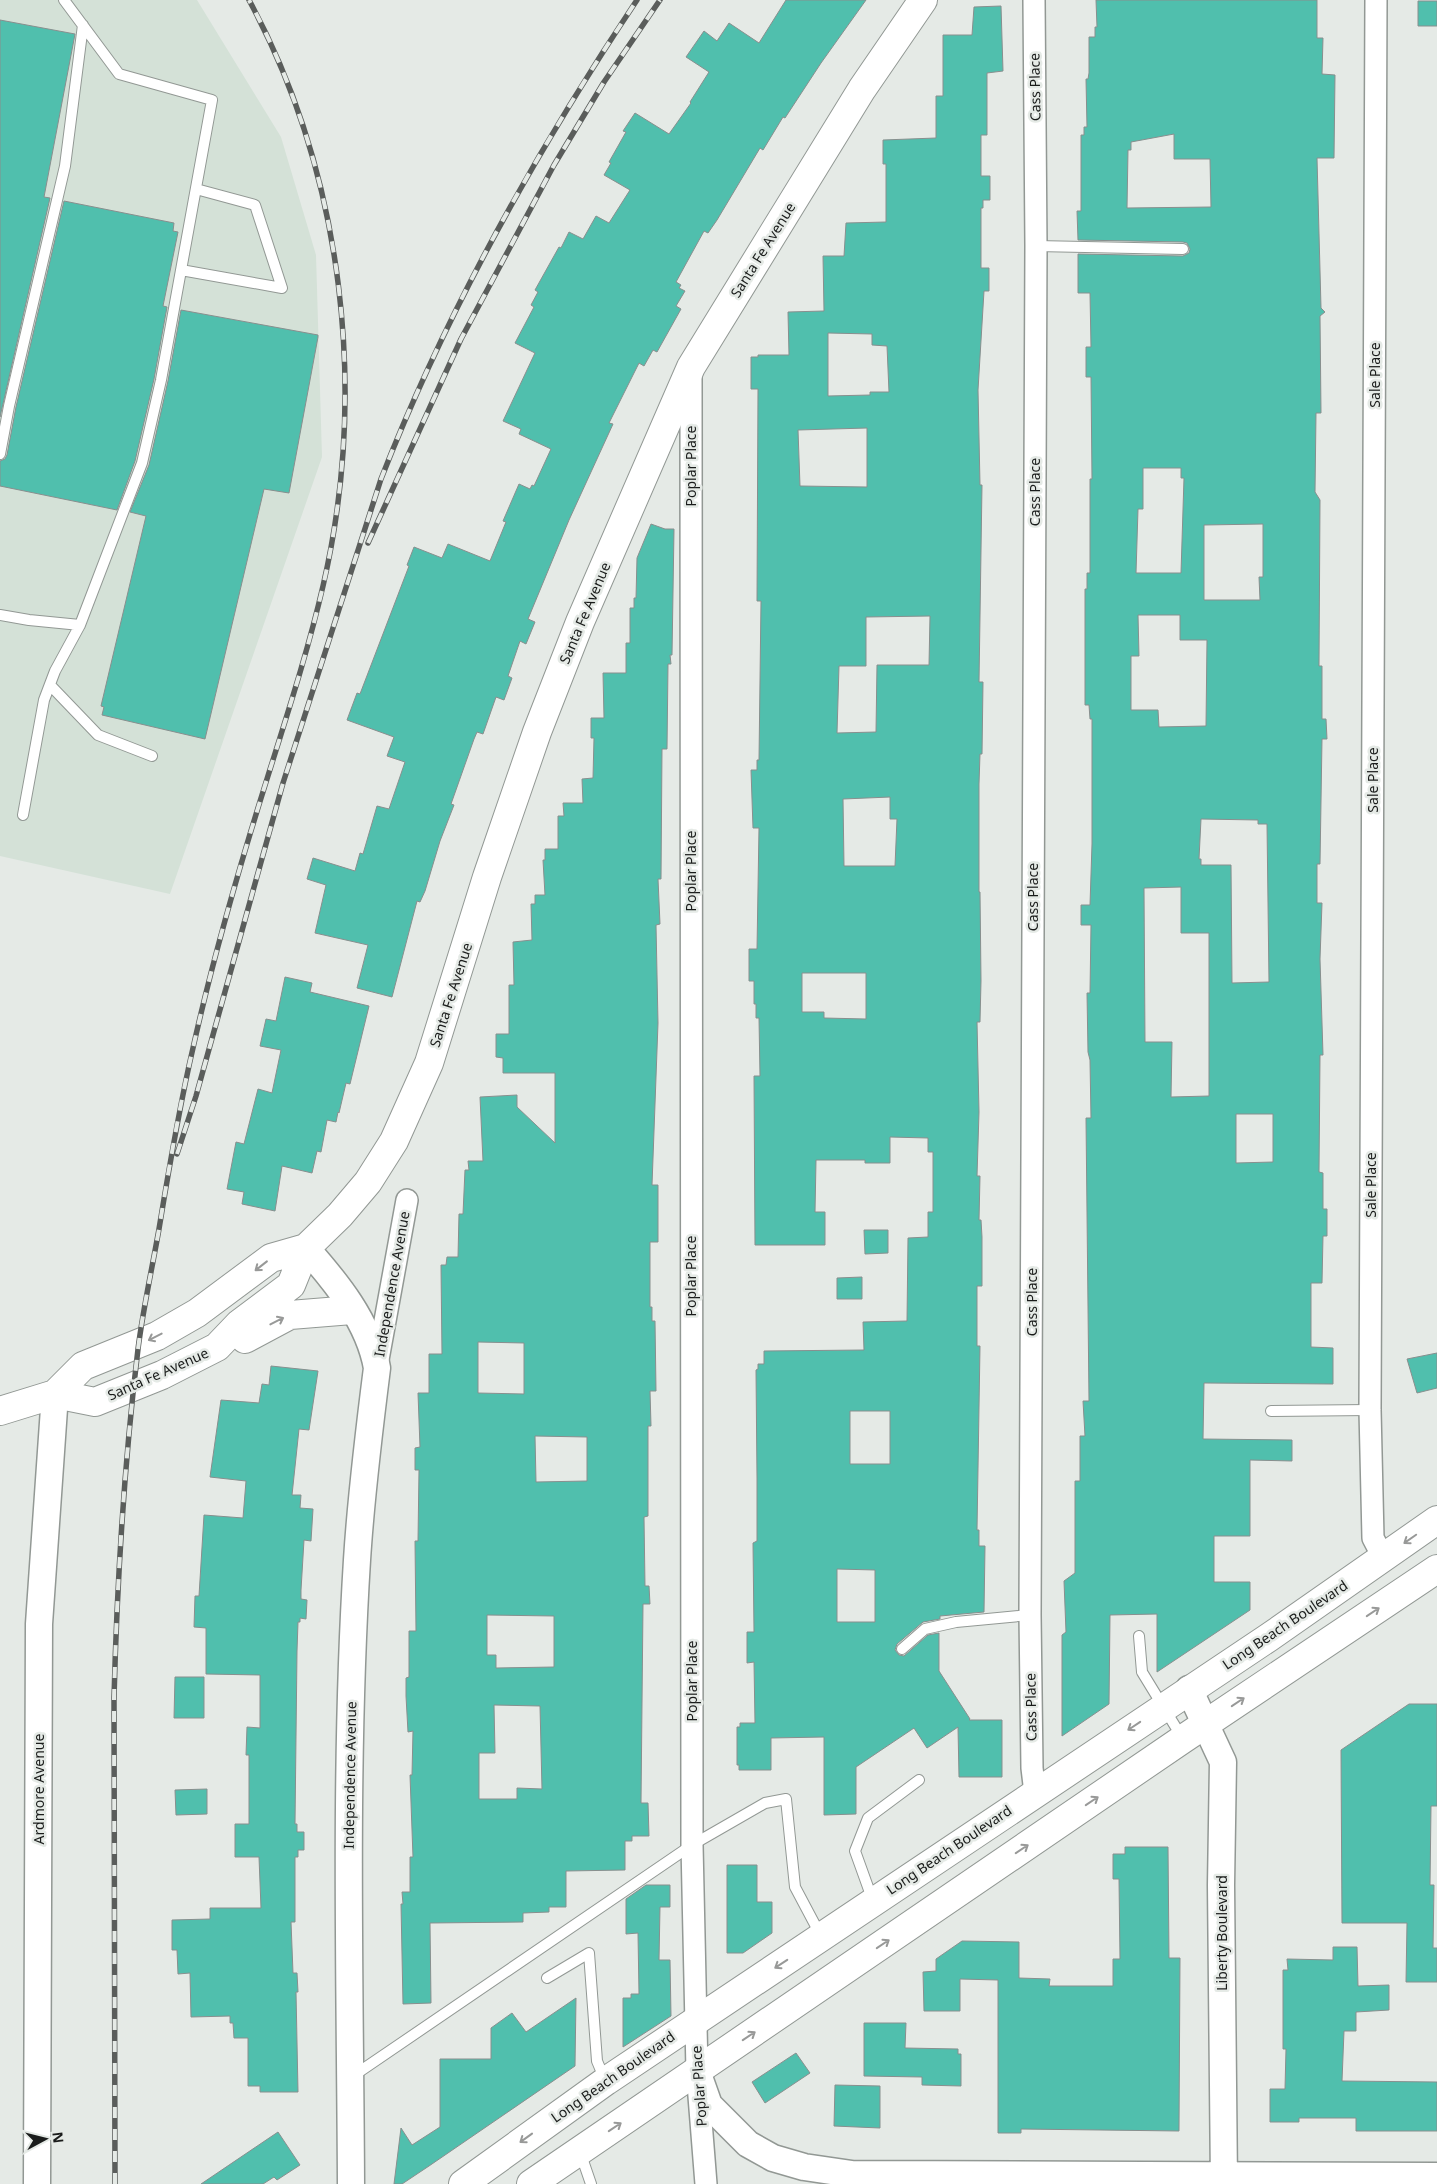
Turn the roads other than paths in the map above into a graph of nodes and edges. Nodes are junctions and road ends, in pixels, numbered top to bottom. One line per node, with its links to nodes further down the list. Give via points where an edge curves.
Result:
1 (64, 0): 5 (lane)
2 (923, 0): 10 (main road, Santa Fe Avenue, via 862,88)
3 (1034, 0): 7 (street, Cass Place)
4 (1376, 0): 23 (street, Sale Place)
5 (83, 25): 6 (lane, via 119,74 212,100); 11 (lane, via 65,166)
6 (196, 189): 9 (lane); 9 (lane, via 255,205 282,288)
7 (1036, 246): 8 (lane); 29 (street, Cass Place)
8 (1183, 249)
9 (181, 270): 13 (lane, via 142,463)
10 (691, 367): 18 (main road, Santa Fe Avenue, via 580,622 537,732 413,1103 368,1182); 38 (street, Poplar Place)
11 (0, 454)
12 (0, 615): 13 (lane)
13 (80, 625): 14 (lane)
14 (50, 685): 15 (lane, via 98,735); 16 (lane, via 44,700)
15 (152, 756)
16 (23, 815)
17 (407, 1200): 21 (street, Independence Avenue)
18 (306, 1248): 19 (street, Independence Avenue); 20 (main road, Santa Fe Avenue, via 291,1285 239,1324); 22 (main road, Santa Fe Avenue, one-way to 22, via 271,1258 197,1313 157,1336 83,1366)
19 (352, 1310): 20 (main road, one-way to 19, via 247,1338 290,1314); 21 (street, Independence Avenue, via 373,1348)
20 (217, 1347): 22 (main road, Santa Fe Avenue, via 162,1375 95,1402)
21 (377, 1368): 44 (street, Independence Avenue, via 357,1558 352,1656)
22 (55, 1394): 24 (main road, Santa Fe Avenue); 49 (street, Ardmore Avenue, via 39,1624)
23 (1370, 1410): 25 (lane); 27 (street, Sale Place, via 1373,1538)
24 (0, 1411)
25 (1271, 1411)
26 (1437, 1520): 27 (main road, Long Beach Boulevard, one-way to 27)
27 (1383, 1557): 32 (main road, Long Beach Boulevard)
28 (1437, 1569): 34 (main road, one-way to 28)
29 (1030, 1616): 31 (lane, via 956,1622 925,1629); 37 (street, Cass Place)
30 (1139, 1636): 33 (lane, via 1142,1672)
31 (902, 1649)
32 (1189, 1689): 33 (main road, Long Beach Boulevard); 34 (street, Liberty Boulevard)
33 (1162, 1707): 35 (lane); 37 (main road, Long Beach Boulevard, one-way to 37)
34 (1205, 1724): 35 (main road); 48 (street, Liberty Boulevard, via 1223,1762)
35 (1183, 1739): 43 (main road, one-way to 35)
36 (920, 1780): 39 (lane, via 868,1818 855,1852)
37 (1035, 1793): 39 (main road, Long Beach Boulevard)
38 (692, 1846): 40 (lane, via 765,1803 786,1799 795,1887); 42 (street, Poplar Place); 44 (lane)
39 (873, 1900): 40 (main road, Long Beach Boulevard)
40 (822, 1937): 42 (main road, Long Beach Boulevard, one-way to 42)
41 (547, 1978): 45 (lane, via 589,1953 597,2062)
42 (695, 2021): 43 (street, Poplar Place); 45 (main road, Long Beach Boulevard)
43 (697, 2072): 46 (main road, one-way to 43); 48 (street, via 709,2105 748,2144 773,2158 804,2167 852,2174); 54 (street, Poplar Place)
44 (350, 2078): 50 (street, Independence Avenue)
45 (606, 2080): 51 (main road, Long Beach Boulevard, one-way to 51)
46 (580, 2151): 52 (main road); 53 (lane)
47 (1437, 2176): 48 (street)
48 (1224, 2180)
49 (37, 2184)
50 (350, 2184)
51 (462, 2184)
52 (531, 2184)
53 (591, 2184)
54 (706, 2184)

